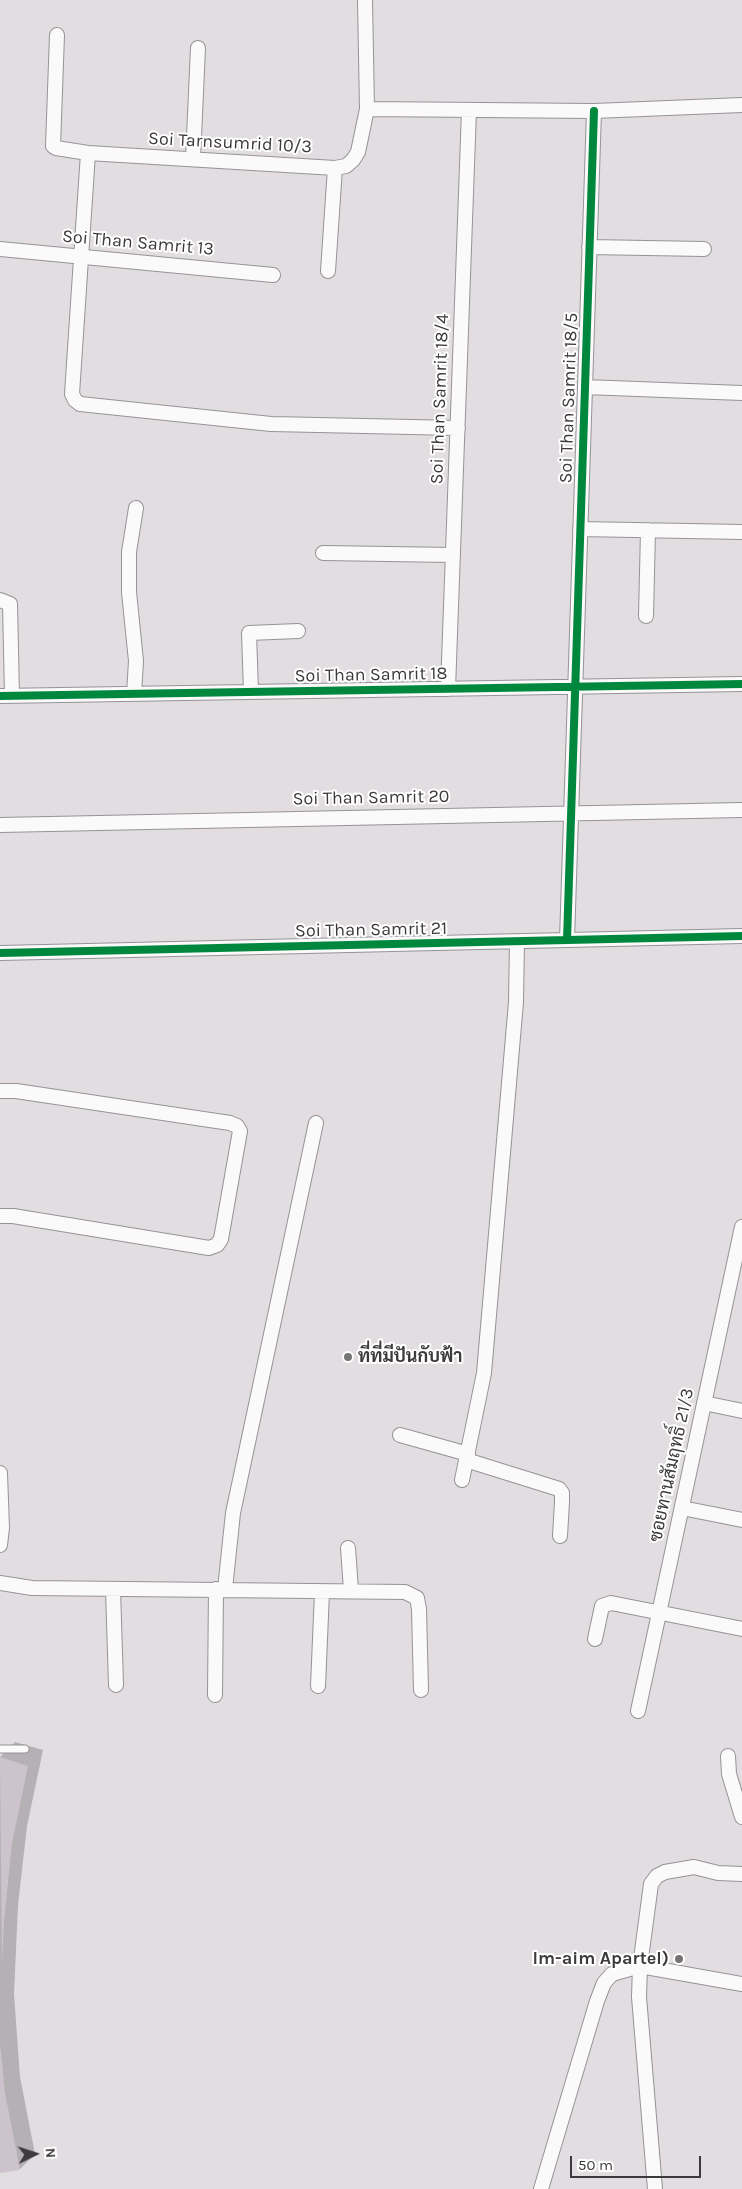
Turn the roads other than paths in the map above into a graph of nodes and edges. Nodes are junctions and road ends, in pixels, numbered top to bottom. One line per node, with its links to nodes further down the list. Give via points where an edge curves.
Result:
1 (366, 0): 5 (street, Soi Tarnsumrid 10/3)
2 (57, 34): 8 (street, Soi Tarnsumrid 10/3, via 53,146)
3 (198, 48): 9 (street)
4 (742, 106): 7 (street)
5 (366, 109): 6 (street); 10 (street, Soi Tarnsumrid 10/3, via 358,152 346,166)
6 (469, 110): 7 (street); 19 (street, Soi Than Samrit 18/4)
7 (594, 111): 11 (street, Soi Than Samrit 18/5)
8 (88, 153): 9 (street, Soi Tarnsumrid 10/3); 14 (street)
9 (193, 159): 10 (street, Soi Tarnsumrid 10/3)
10 (335, 168): 15 (street)
11 (589, 247): 13 (street); 17 (street, Soi Than Samrit 18/5)
12 (0, 249): 14 (street, Soi Than Samrit 13)
13 (704, 249)
14 (82, 256): 16 (street, Soi Than Samrit 13); 19 (street, via 72,394 80,404 271,424)
15 (328, 271)
16 (273, 275)
17 (585, 387): 18 (street); 21 (street, Soi Than Samrit 18/5)
18 (742, 393)
19 (458, 428): 25 (street, Soi Than Samrit 18/4)
20 (136, 508): 33 (street, via 129,560 136,661)
21 (580, 529): 22 (street); 30 (street, Soi Than Samrit 18/5)
22 (648, 530): 23 (street); 27 (street)
23 (742, 532)
24 (323, 553): 25 (street)
25 (453, 554): 31 (street, Soi Than Samrit 18/4)
26 (0, 600): 34 (street, via 10,604)
27 (646, 616)
28 (298, 632): 32 (street, via 249,633)
29 (742, 684): 30 (street, Soi Than Samrit 18)
30 (575, 687): 31 (street, Soi Than Samrit 18); 36 (street, Soi Than Samrit 18/5)
31 (448, 689): 32 (street, Soi Than Samrit 18)
32 (251, 691): 33 (street, Soi Than Samrit 18)
33 (134, 694): 34 (street, Soi Than Samrit 18)
34 (6, 696)
35 (742, 810): 36 (street, Soi Than Samrit 20)
36 (571, 813): 37 (street, Soi Than Samrit 20); 39 (street, Soi Than Samrit 18/5)
37 (0, 825)
38 (742, 936): 39 (street, Soi Than Samrit 21)
39 (567, 940): 40 (street, Soi Than Samrit 21)
40 (517, 942): 41 (street, Soi Than Samrit 21); 49 (street, via 516,1002 484,1374)
41 (0, 953)
42 (0, 1091): 44 (street, via 230,1123 240,1131 221,1239 209,1248)
43 (316, 1123): 59 (street, via 233,1513)
44 (0, 1216)
45 (742, 1227): 46 (street, ซอยทานสัมฤทธิ์ 21/3)
46 (704, 1404): 47 (street); 52 (street, ซอยทานสัมฤทธิ์ 21/3)
47 (742, 1411)
48 (400, 1435): 49 (street)
49 (467, 1457): 51 (street); 54 (street, via 559,1489 562,1493)
50 (0, 1474): 55 (street)
51 (462, 1480)
52 (682, 1508): 53 (street); 62 (street, ซอยทานสัมฤทธิ์ 21/3)
53 (742, 1520)
54 (560, 1536)
55 (0, 1545)
56 (348, 1548): 60 (street)
57 (0, 1583): 58 (street, via 32,1588)
58 (113, 1589): 59 (street); 65 (street)
59 (221, 1589): 61 (street); 68 (street)
60 (351, 1590): 61 (street); 67 (street, via 405,1592 417,1598)
61 (322, 1592): 66 (street)
62 (661, 1613): 63 (street); 64 (street, via 606,1603 602,1606); 69 (street, ซอยทานสัมฤทธิ์ 21/3)
63 (742, 1628)
64 (595, 1639)
65 (116, 1684)
66 (318, 1686)
67 (421, 1690)
68 (215, 1695)
69 (638, 1711)
70 (0, 1749): 71 (lane)
71 (25, 1749)
72 (728, 1756): 73 (street, via 729,1774)
73 (742, 1817)
74 (742, 1862): 75 (street)
75 (736, 1874): 76 (street, via 694,1867 657,1876 651,1884)
76 (640, 1966): 77 (street); 78 (street, via 612,1974 604,1983); 79 (street, via 639,1997)
77 (742, 1984)
78 (541, 2189)
79 (655, 2189)

